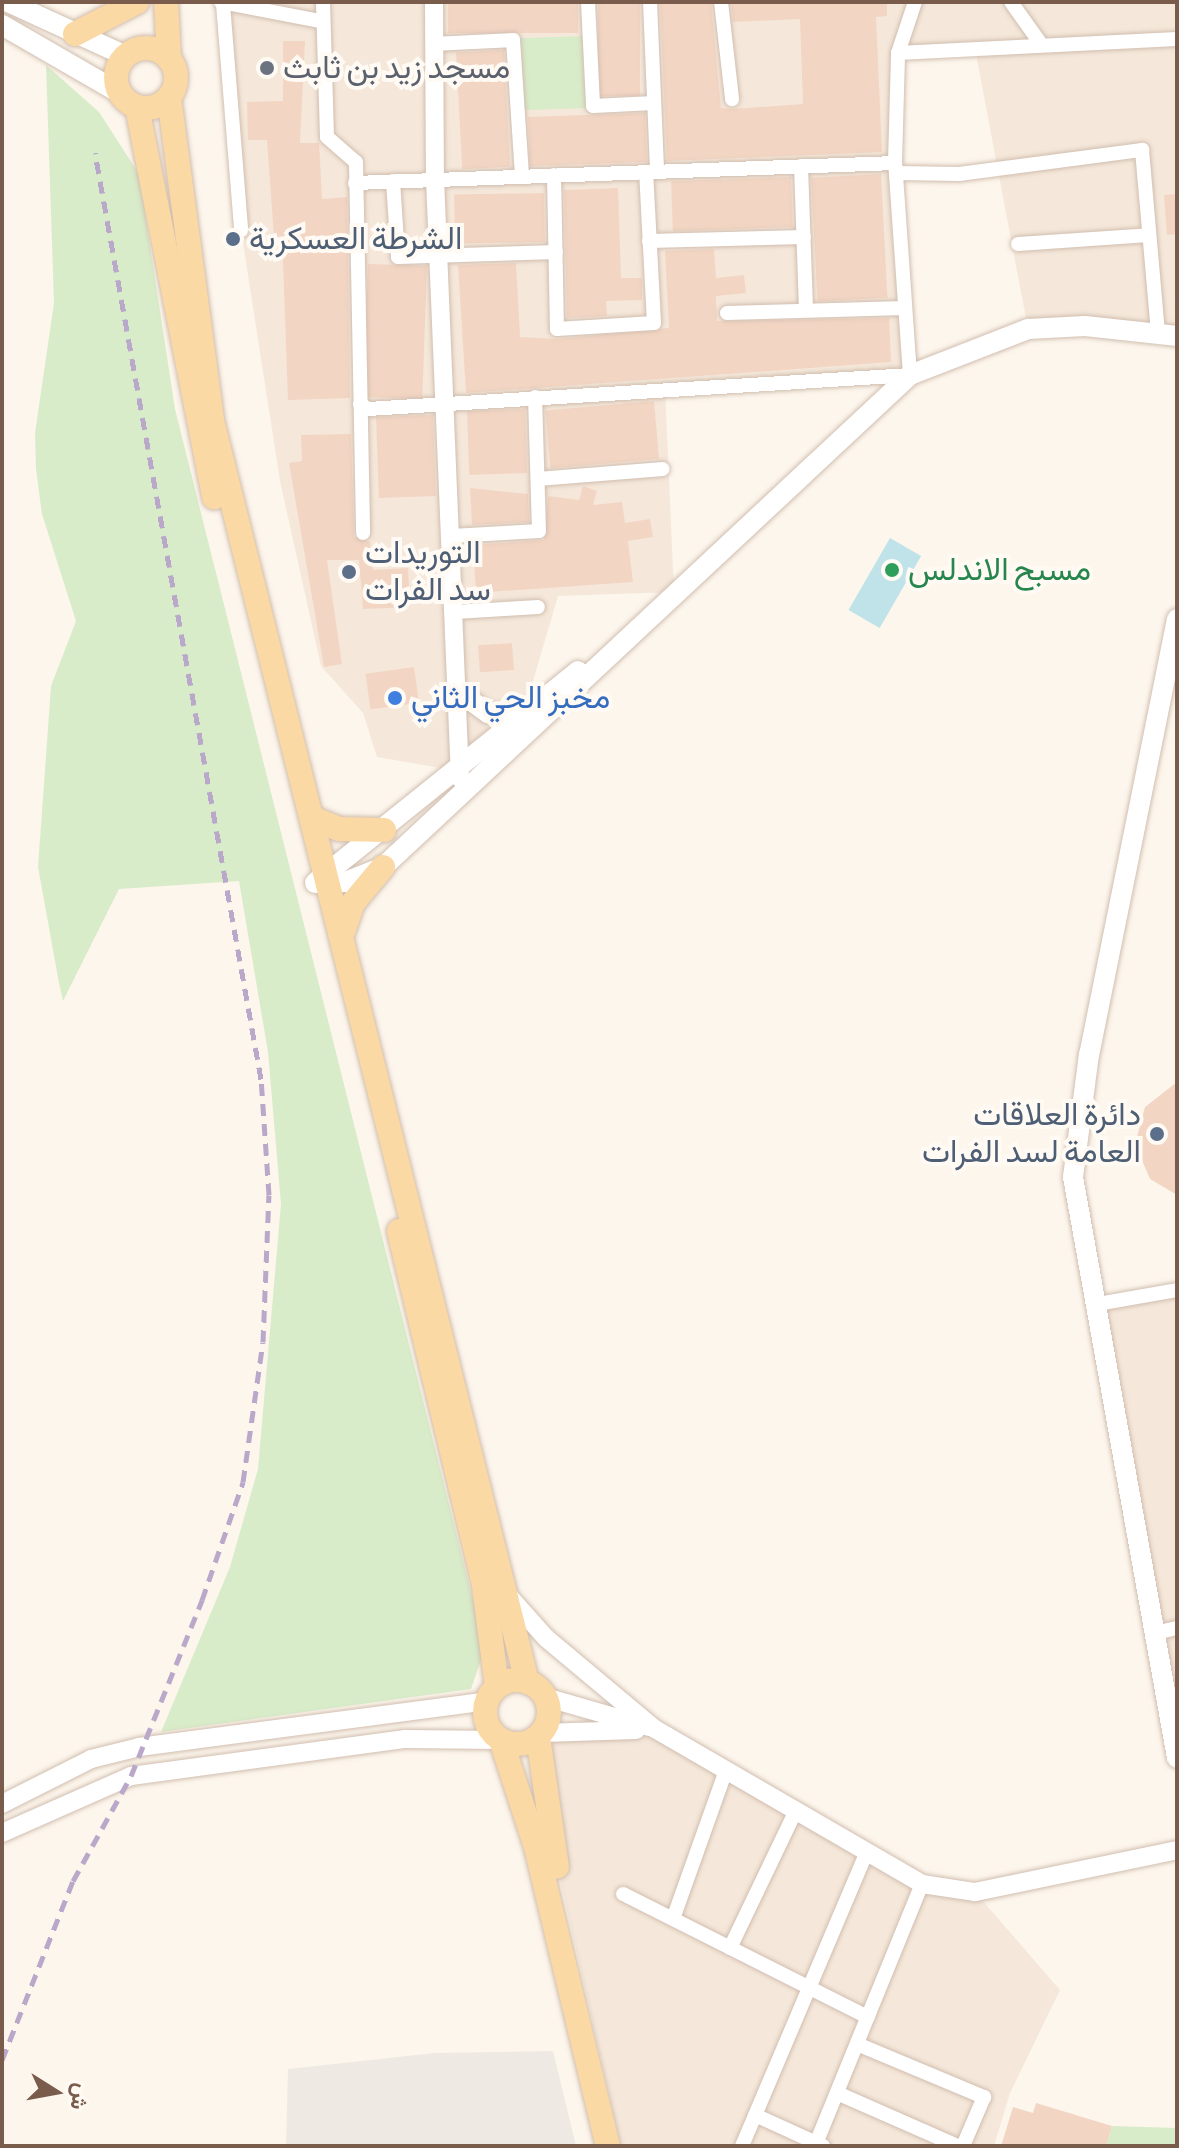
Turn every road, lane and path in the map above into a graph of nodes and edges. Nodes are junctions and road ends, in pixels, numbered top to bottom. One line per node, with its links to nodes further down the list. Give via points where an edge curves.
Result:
1 (8, 2): 14 (main road)
2 (139, 2): 14 (main road); 18 (main road)
3 (166, 2): 21 (main road)
4 (323, 2): 12 (street)
5 (434, 2): 16 (street)
6 (588, 2): 25 (street, via 593,106)
7 (650, 2): 25 (street)
8 (721, 2): 23 (street)
9 (915, 2): 19 (street)
10 (1011, 2): 17 (street)
11 (222, 3): 12 (street); 34 (street)
12 (320, 21): 33 (street, via 327,137 356,162)
13 (2, 25): 20 (main road)
14 (75, 34): 18 (main road); 20 (main road)
15 (1177, 39): 17 (street)
16 (434, 44): 30 (street, via 513,40); 31 (street)
17 (1041, 44): 19 (street)
18 (130, 53): 21 (main road, via 153,49); 24 (main road, via 116,73)
19 (898, 53): 27 (street)
20 (62, 57): 24 (main road)
21 (169, 59): 22 (main road, via 176,78)
22 (169, 97): 24 (main road, via 154,107); 60 (main road, via 212,421)
23 (732, 99)
24 (128, 100): 63 (main road, via 195,422)
25 (654, 103): 28 (street)
26 (801, 166): 27 (street); 28 (street); 36 (street)
27 (896, 168): 35 (street, via 959,174 1142,150); 41 (street)
28 (651, 171): 29 (street); 37 (street)
29 (554, 175): 30 (street); 39 (street)
30 (522, 176): 31 (street)
31 (435, 179): 32 (street); 40 (street)
32 (393, 181): 33 (street); 40 (street, via 398,257)
33 (355, 183): 48 (street)
34 (241, 230)
35 (1149, 235): 38 (street); 44 (street)
36 (804, 237): 37 (street); 42 (street)
37 (649, 241): 39 (street, via 654,323 557,329)
38 (1018, 244)
39 (556, 252): 40 (street)
40 (439, 256): 47 (street)
41 (905, 308): 42 (street); 45 (street)
42 (806, 309): 43 (street)
43 (727, 313)
44 (1167, 334): 45 (main road, via 1028,329)
45 (910, 375): 46 (street); 56 (main road)
46 (535, 397): 47 (street); 50 (street)
47 (445, 402): 48 (street, via 368,409); 52 (street)
48 (360, 404): 51 (street)
49 (663, 469): 50 (street)
50 (538, 479): 52 (street, via 539,531)
51 (363, 533)
52 (452, 536): 54 (street)
53 (538, 607): 54 (street)
54 (455, 612): 57 (street)
55 (1177, 619): 66 (main road, via 1089,1054 1073,1177)
56 (632, 630): 58 (main road); 59 (main road)
57 (459, 692): 58 (main road, via 488,713); 59 (street)
58 (523, 715): 59 (main road)
59 (461, 781): 61 (main road); 62 (main road)
60 (312, 818): 61 (main road, via 339,829); 63 (main road)
61 (384, 830): 63 (main road)
62 (383, 867): 63 (main road); 64 (main road, via 353,903)
63 (324, 879): 64 (main road); 71 (main road, via 484,1586)
64 (343, 932): 67 (main road)
65 (1177, 1290): 66 (street)
66 (1098, 1304): 69 (main road)
67 (505, 1592): 70 (main road); 72 (street, via 546,1638)
68 (1177, 1628): 69 (street)
69 (1155, 1633): 75 (main road)
70 (536, 1689): 71 (main road); 72 (street); 73 (main road, via 549,1715)
71 (492, 1694): 74 (main road, via 488,1725); 77 (street, via 139,1747 91,1759)
72 (655, 1729): 73 (street); 76 (street)
73 (540, 1735): 74 (main road, via 518,1745); 93 (main road, via 552,1844)
74 (501, 1740): 79 (street, via 406,1739 131,1776); 92 (main road, via 536,1847)
75 (1177, 1758)
76 (726, 1770): 78 (street); 84 (street)
77 (2, 1804)
78 (796, 1810): 81 (street); 85 (street)
79 (2, 1833)
80 (1177, 1850): 82 (street, via 975,1892)
81 (867, 1852): 82 (street); 86 (street)
82 (922, 1884): 87 (street)
83 (623, 1894): 84 (street)
84 (673, 1919): 85 (street)
85 (730, 1948): 86 (street)
86 (809, 1987): 87 (street); 90 (street)
87 (868, 2017): 88 (street)
88 (857, 2044): 89 (street); 95 (street, via 984,2097)
89 (837, 2093): 91 (street); 95 (street)
90 (755, 2115): 91 (street); 94 (street)
91 (818, 2145)
92 (608, 2146)
93 (621, 2146)
94 (742, 2146)
95 (961, 2146)

